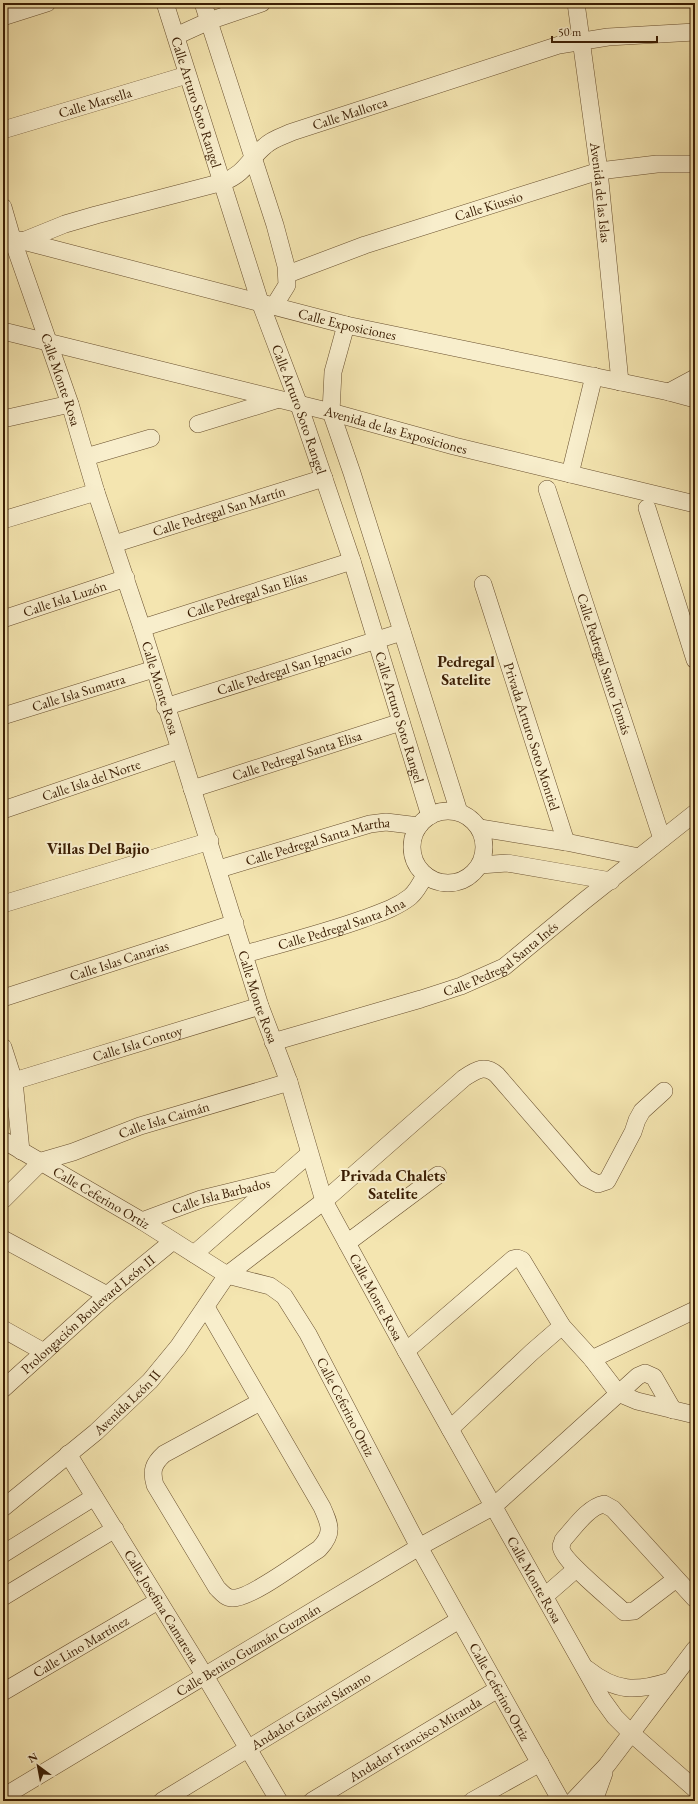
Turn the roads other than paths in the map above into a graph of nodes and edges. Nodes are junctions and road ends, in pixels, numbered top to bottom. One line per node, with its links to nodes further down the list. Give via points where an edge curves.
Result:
1 (48, 3): 6 (street)
2 (165, 3): 9 (street, Calle Arturo Soto Rangel)
3 (203, 3): 7 (street)
4 (262, 3): 7 (street)
5 (576, 3): 10 (street, Avenida de las Islas)
6 (3, 17)
7 (209, 21): 9 (street); 13 (street)
8 (695, 32): 10 (street, Calle Mallorca, via 660,32)
9 (176, 36): 11 (street, Calle Arturo Soto Rangel)
10 (582, 41): 13 (street, Calle Mallorca, via 559,45 292,132 264,146); 15 (street, Avenida de las Islas)
11 (188, 75): 12 (street, Calle Marsella); 16 (street, Calle Arturo Soto Rangel)
12 (3, 130)
13 (254, 159): 16 (street, Calle Mallorca, via 243,171); 19 (street)
14 (695, 164): 15 (street, Calle Kiussio, via 657,164)
15 (599, 171): 19 (street, Calle Kiussio, via 365,245); 26 (street, Avenida de las Islas)
16 (223, 182): 18 (street, Calle Mallorca); 20 (street, Calle Arturo Soto Rangel)
17 (3, 207): 18 (street, Calle Monte Rosa)
18 (13, 238): 20 (street, Calle Exposiciones); 23 (street, Calle Monte Rosa)
19 (288, 274): 20 (street, via 287,285)
20 (267, 304): 21 (street, Calle Exposiciones); 31 (street, Calle Arturo Soto Rangel)
21 (346, 325): 24 (street, Calle Exposiciones); 32 (street, Calle Arturo Soto Rangel, via 333,372)
22 (3, 331): 23 (street, Avenida de las Exposiciones)
23 (48, 341): 29 (street, Avenida de las Exposiciones); 30 (street, Calle Monte Rosa)
24 (594, 376): 26 (street, Calle Exposiciones); 37 (street)
25 (695, 378): 27 (street)
26 (620, 382): 27 (street, Calle Exposiciones)
27 (669, 392): 28 (street, Calle Exposiciones)
28 (695, 399)
29 (277, 400): 31 (street, Avenida de las Exposiciones); 34 (street)
30 (70, 404): 33 (street); 36 (street, Calle Monte Rosa)
31 (299, 405): 32 (street, Avenida de las Exposiciones); 38 (street, Calle Arturo Soto Rangel)
32 (331, 412): 37 (street, Avenida de las Exposiciones, via 454,446); 50 (street, Calle Arturo Soto Rangel)
33 (8, 414)
34 (198, 424)
35 (151, 438): 36 (street)
36 (86, 456): 40 (street, Calle Monte Rosa)
37 (570, 474): 41 (street, Avenida de las Exposiciones)
38 (324, 478): 44 (street, Calle Pedregal San Martín); 45 (street, Calle Arturo Soto Rangel)
39 (547, 489): 64 (street, Calle Pedregal Santo Tomás)
40 (96, 492): 43 (street); 44 (street, Calle Monte Rosa)
41 (695, 504)
42 (647, 508): 52 (street)
43 (3, 520)
44 (114, 544): 46 (street, Calle Monte Rosa)
45 (352, 561): 49 (street, Calle Pedregal San Elías); 51 (street, Calle Arturo Soto Rangel)
46 (126, 578): 48 (street, Calle Isla Luzón); 49 (street, Calle Monte Rosa)
47 (483, 584): 66 (street, Privada Arturo Soto Montiel)
48 (3, 619)
49 (142, 628): 53 (street, Calle Monte Rosa)
50 (402, 632): 51 (street, Calle Pedregal San Ignacio); 60 (street, Calle Arturo Soto Rangel)
51 (377, 640): 54 (street, Calle Pedregal San Ignacio); 56 (street, Calle Arturo Soto Rangel)
52 (695, 660)
53 (154, 669): 54 (street, Calle Monte Rosa); 55 (street, Calle Isla Sumatra)
54 (166, 707): 57 (street, Calle Monte Rosa)
55 (3, 716)
56 (401, 722): 58 (street, Calle Pedregal Santa Elisa); 62 (street, Calle Arturo Soto Rangel)
57 (179, 750): 58 (street, Calle Monte Rosa); 59 (street, Calle Isla del Norte)
58 (192, 789): 65 (street, Calle Monte Rosa)
59 (3, 810)
60 (460, 812): 62 (street, via 444,811); 63 (street)
61 (695, 813): 64 (street, Calle Pedregal Santa Inés)
62 (424, 821): 69 (street, Calle Pedregal Santa Martha, via 370,824); 70 (street, via 414,836 413,852 418,867)
63 (480, 828): 66 (street); 68 (street, via 484,840 484,853)
64 (662, 839): 67 (street, Calle Pedregal Santa Inés)
65 (210, 841): 69 (street, Calle Monte Rosa); 72 (street)
66 (566, 842): 67 (street)
67 (639, 857): 71 (street, Calle Pedregal Santa Inés)
68 (480, 864): 70 (street, via 472,874 449,883 436,881); 71 (street, via 507,863)
69 (219, 869): 73 (street, Calle Monte Rosa)
70 (425, 874): 74 (street, Calle Pedregal Santa Ana, via 418,888 398,905 347,925)
71 (611, 881): 77 (street, Calle Pedregal Santa Inés, via 504,968 462,986)
72 (3, 904)
73 (235, 923): 74 (street, Calle Monte Rosa); 75 (street, Calle Islas Canarias)
74 (245, 954): 76 (street, Calle Monte Rosa)
75 (3, 998)
76 (260, 1006): 77 (street, Calle Monte Rosa); 79 (street, Calle Isla Contoy)
77 (273, 1042): 80 (street, Calle Monte Rosa)
78 (3, 1050): 79 (street)
79 (14, 1081): 83 (street)
80 (289, 1082): 84 (street, Calle Monte Rosa); 85 (street, Calle Isla Caimán, via 140,1126)
81 (664, 1091): 89 (street, via 642,1111 607,1181 598,1184 586,1178 506,1083 492,1070 476,1070)
82 (3, 1140): 83 (street, Calle Ceferino Ortiz)
83 (21, 1151): 85 (street, Calle Ceferino Ortiz)
84 (309, 1154): 87 (street); 89 (street, Calle Monte Rosa)
85 (42, 1161): 88 (street); 90 (street, Calle Ceferino Ortiz)
86 (438, 1175): 93 (street)
87 (277, 1180): 90 (street, Calle Isla Barbados, via 201,1199); 94 (street)
88 (3, 1200)
89 (324, 1201): 93 (street, Calle Monte Rosa); 95 (street)
90 (142, 1221): 92 (street, Calle Ceferino Ortiz)
91 (3, 1239): 96 (street)
92 (173, 1241): 94 (street, Calle Ceferino Ortiz); 96 (street, Prolongación Boulevard León II)
93 (347, 1243): 101 (street, Calle Monte Rosa)
94 (194, 1254): 95 (street, Calle Ceferino Ortiz)
95 (227, 1275): 97 (street, Avenida León II); 115 (street, Calle Ceferino Ortiz, via 270,1286 284,1296 308,1334)
96 (107, 1295): 102 (street, Prolongación Boulevard León II)
97 (206, 1307): 106 (street); 110 (street, Avenida León II, via 150,1381 125,1406)
98 (695, 1310): 103 (street)
99 (562, 1326): 101 (street, via 522,1260 517,1258); 103 (street); 109 (street)
100 (3, 1330): 102 (street)
101 (406, 1351): 109 (street, Calle Monte Rosa)
102 (44, 1352): 104 (street, Prolongación Boulevard León II)
103 (592, 1358): 105 (street)
104 (3, 1389)
105 (618, 1393): 107 (street, via 637,1401); 107 (street, Calle Benito Guzmán Guzmán, via 645,1373 654,1377); 112 (street, Calle Benito Guzmán Guzmán)
106 (260, 1402): 106 (street, via 322,1507 330,1533 327,1541 319,1549 254,1591 233,1598 225,1596 217,1588 155,1485 153,1468 164,1454)
107 (673, 1410): 108 (street)
108 (695, 1415)
109 (450, 1429): 112 (street, Calle Monte Rosa)
110 (68, 1454): 111 (street, Calle Josefina Camarena); 113 (street, Avenida León II)
111 (94, 1496): 114 (street, Calle Josefina Camarena); 116 (street)
112 (494, 1506): 115 (street, Calle Benito Guzmán Guzmán); 120 (street, Calle Monte Rosa)
113 (3, 1508)
114 (115, 1529): 119 (street); 122 (street, Calle Josefina Camarena)
115 (419, 1547): 123 (street, Calle Ceferino Ortiz); 126 (street, Calle Benito Guzmán Guzmán)
116 (3, 1554)
117 (576, 1569): 118 (street, via 624,1612 634,1611); 118 (street, via 562,1551 563,1540 592,1510 604,1504 613,1509); 120 (street)
118 (676, 1579): 121 (street)
119 (6, 1589)
120 (545, 1596): 125 (street, Calle Monte Rosa)
121 (695, 1599)
122 (158, 1601): 126 (street, Calle Josefina Camarena); 129 (street, Calle Lino Martínez)
123 (459, 1620): 128 (street, Calle Ceferino Ortiz); 131 (street, Andador Gabriel Sámano)
124 (695, 1649): 127 (street)
125 (581, 1664): 127 (street, via 601,1680 615,1687 633,1689); 130 (street, Calle Monte Rosa, via 602,1699)
126 (205, 1676): 131 (street, Calle Josefina Camarena); 135 (street, Calle Benito Guzmán Guzmán)
127 (670, 1681): 130 (street)
128 (498, 1689): 132 (street, Calle Ceferino Ortiz); 138 (street, Andador Francisco Miranda)
129 (3, 1692)
130 (630, 1732): 133 (street); 134 (street, Calle Monte Rosa)
131 (249, 1749): 136 (street, Andador Gabriel Sámano); 137 (street, Calle Josefina Camarena)
132 (540, 1763): 139 (street); 140 (street, Calle Ceferino Ortiz)
133 (607, 1765): 141 (street); 142 (street)
134 (695, 1789)
135 (3, 1797)
136 (162, 1801)
137 (279, 1801)
138 (312, 1801)
139 (472, 1801)
140 (561, 1801)
141 (573, 1801)
142 (594, 1801)

